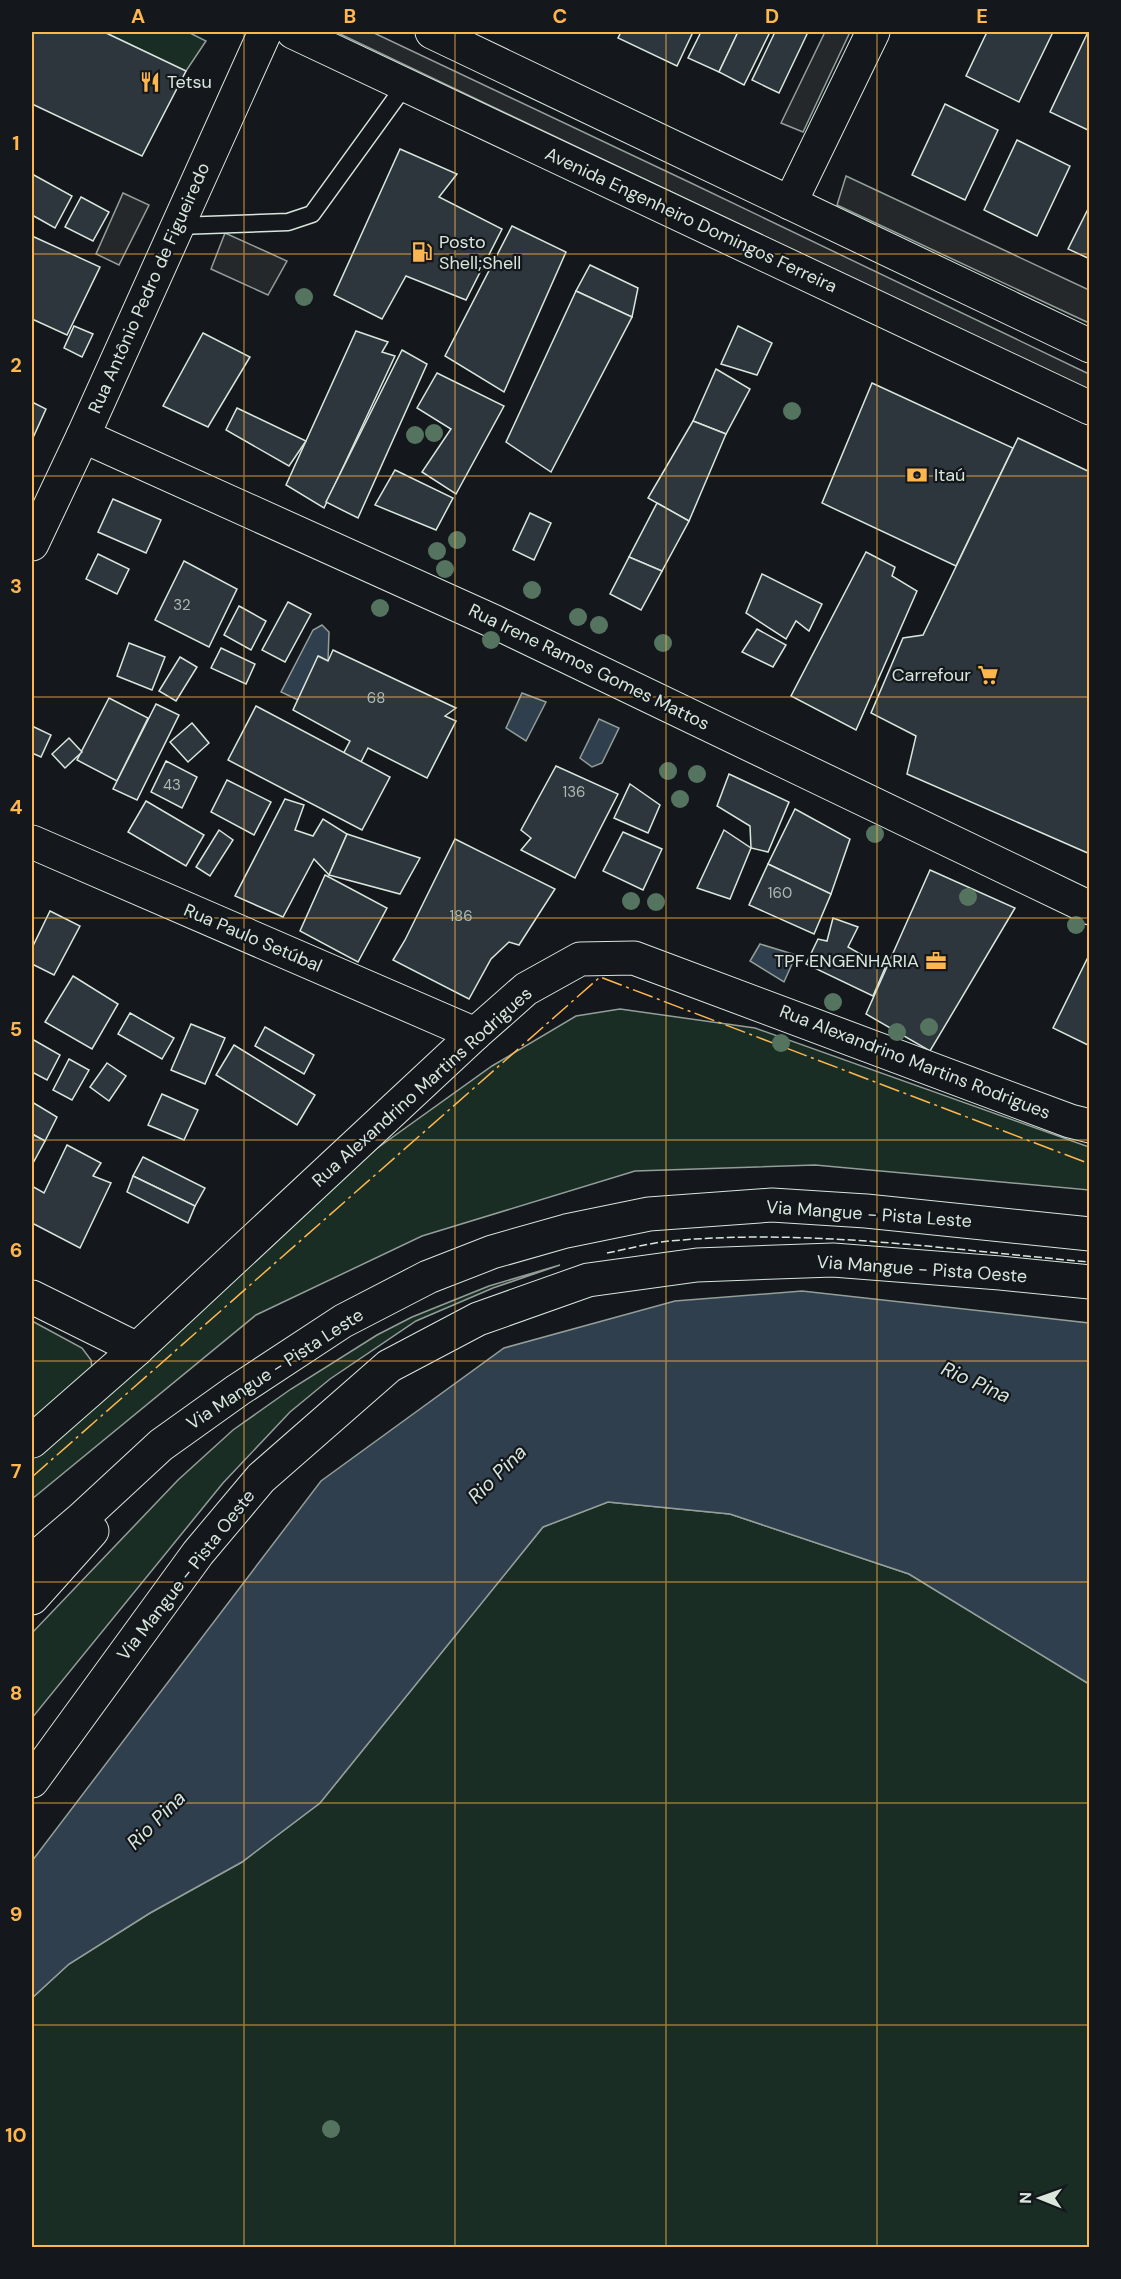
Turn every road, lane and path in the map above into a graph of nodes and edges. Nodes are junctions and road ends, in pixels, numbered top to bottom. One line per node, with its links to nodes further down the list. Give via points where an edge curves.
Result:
1 (265, 32): 7 (main road, Rua Antônio Pedro de Figueiredo)
2 (293, 32): 5 (main road, Avenida Engenheiro Domingos Ferreira)
3 (432, 32): 6 (main road)
4 (873, 32): 6 (main road)
5 (406, 84): 7 (lane, via 312,214 288,222); 9 (main road, Avenida Engenheiro Domingos Ferreira)
6 (790, 203): 8 (main road)
7 (178, 226): 10 (main road, Rua Antônio Pedro de Figueiredo)
8 (1089, 346)
9 (1089, 408)
10 (83, 436): 11 (main road, Rua Antônio Pedro de Figueiredo); 13 (main road, Rua Irene Ramos Gomes Mattos, via 495,622)
11 (32, 544)
12 (32, 842): 14 (main road, Rua Paulo Setúbal)
13 (1089, 908)
14 (475, 1034): 15 (main road, Rua Alexandrino Martins Rodrigues, via 526,989 580,959 634,958); 19 (main road, Rua Alexandrino Martins Rodrigues)
15 (1089, 1126)
16 (1089, 1234): 20 (main road, Via Mangue - Pista Leste, via 772,1205 649,1214 566,1231 492,1252 429,1277 344,1320)
17 (1089, 1282): 24 (main road, Via Mangue - Pista Oeste, via 833,1260 697,1265 588,1280 478,1318 389,1366 261,1478 198,1553)
18 (32, 1297): 19 (main road)
19 (138, 1349): 21 (main road, Rua Alexandrino Martins Rodrigues)
20 (178, 1433): 22 (main road, Via Mangue - Pista Leste); 23 (main road)
21 (32, 1441)
22 (32, 1561)
23 (32, 1598)
24 (42, 1762): 25 (main road, Via Mangue - Pista Oeste)
25 (32, 1781)

